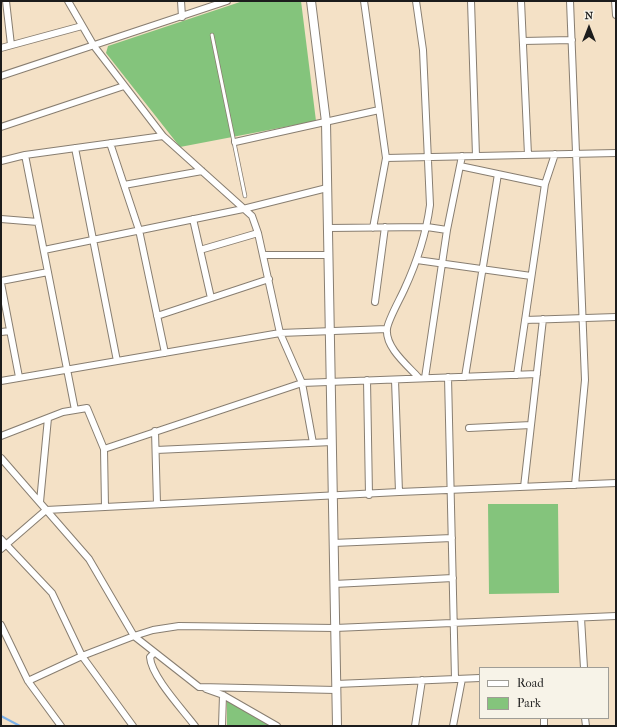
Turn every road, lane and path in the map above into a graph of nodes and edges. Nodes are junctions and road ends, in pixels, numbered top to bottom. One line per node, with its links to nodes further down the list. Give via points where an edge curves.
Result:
1 (6, 1): 18 (street)
2 (68, 1): 14 (street)
3 (181, 1): 13 (street)
4 (227, 1): 13 (street)
5 (311, 1): 24 (street)
6 (364, 1): 23 (street)
7 (416, 1): 37 (street, via 423,50)
8 (471, 1): 36 (street)
9 (521, 1): 17 (street)
10 (570, 1): 16 (street)
11 (615, 1): 12 (street)
12 (616, 15)
13 (182, 16): 19 (street)
14 (82, 26): 18 (street); 19 (street)
15 (212, 35): 27 (lane)
16 (572, 40): 17 (street); 32 (street)
17 (523, 41): 34 (street)
18 (11, 45): 20 (street)
19 (94, 46): 21 (street); 22 (street)
20 (1, 48)
21 (1, 76)
22 (124, 86): 25 (street); 26 (street)
23 (379, 110): 24 (street); 38 (street)
24 (326, 122): 27 (street); 45 (street)
25 (1, 128)
26 (163, 136): 28 (street); 41 (street)
27 (235, 142): 46 (lane)
28 (110, 143): 29 (street); 44 (street)
29 (75, 148): 33 (street); 58 (street)
30 (616, 153): 32 (street)
31 (555, 154): 32 (street); 34 (street); 43 (street)
32 (576, 154): 74 (street)
33 (25, 155): 39 (street); 50 (street)
34 (528, 155): 36 (street)
35 (462, 156): 36 (street); 37 (street); 40 (street)
36 (476, 156)
37 (429, 157): 38 (street); 52 (street, via 430,205)
38 (386, 158): 54 (street)
39 (1, 162)
40 (460, 166): 42 (street); 56 (street)
41 (202, 171): 44 (street); 47 (street)
42 (498, 174): 43 (street); 65 (street)
43 (545, 184): 67 (street)
44 (124, 185): 55 (street)
45 (327, 188): 47 (street); 53 (street)
46 (245, 196)
47 (244, 209): 49 (street); 57 (street, via 252,216)
48 (1, 219): 50 (street)
49 (193, 219): 55 (street); 60 (street)
50 (38, 222): 59 (street)
51 (385, 227): 52 (street); 54 (street); 71 (street)
52 (427, 227): 56 (street); 63 (street)
53 (328, 228): 54 (street); 62 (street)
54 (373, 228)
55 (139, 230): 58 (street); 72 (street)
56 (446, 230): 64 (street)
57 (258, 233): 60 (street); 61 (street)
58 (94, 240): 59 (street); 83 (street)
59 (44, 250): 66 (street)
60 (200, 250): 70 (street)
61 (263, 255): 62 (street); 68 (street)
62 (328, 255): 80 (street)
63 (417, 260): 64 (street); 77 (street)
64 (441, 264): 65 (street); 91 (street)
65 (482, 270): 67 (street); 90 (street)
66 (48, 272): 69 (street); 84 (street)
67 (531, 276): 76 (street)
68 (269, 279): 70 (street); 81 (street)
69 (1, 282): 78 (street)
70 (211, 298): 72 (street)
71 (375, 302)
72 (157, 316): 82 (street)
73 (616, 317): 74 (street)
74 (582, 318): 75 (street); 109 (street, via 585,380)
75 (543, 319): 76 (street); 85 (street)
76 (525, 320): 86 (street)
77 (387, 330): 80 (street); 88 (street, via 396,353)
78 (10, 331): 79 (street); 87 (street)
79 (1, 332)
80 (330, 332): 81 (street); 95 (street)
81 (280, 333): 82 (street); 96 (street)
82 (165, 353): 83 (street)
83 (117, 361): 84 (street)
84 (67, 369): 87 (street); 97 (street)
85 (537, 374): 86 (street); 99 (street)
86 (517, 375): 90 (street)
87 (19, 377): 94 (street)
88 (418, 377): 91 (street); 93 (street)
89 (448, 377): 90 (street); 91 (street); 111 (street)
90 (466, 377)
91 (425, 378)
92 (367, 380): 93 (street); 95 (street); 113 (street)
93 (395, 380): 112 (street)
94 (1, 381)
95 (331, 382): 96 (street); 103 (street)
96 (302, 383): 101 (street); 104 (street)
97 (75, 410): 98 (street); 105 (street, via 87,408)
98 (48, 418): 102 (street); 115 (street)
99 (531, 425): 100 (street); 110 (street)
100 (469, 428)
101 (155, 431): 105 (street); 106 (street)
102 (1, 436)
103 (332, 442): 104 (street); 114 (street)
104 (313, 443): 106 (street)
105 (104, 448): 117 (street)
106 (156, 450): 116 (street)
107 (1, 458): 115 (street)
108 (616, 483): 109 (street)
109 (575, 485): 110 (street)
110 (524, 488): 111 (street)
111 (451, 491): 112 (street); 119 (street)
112 (399, 492): 113 (street)
113 (370, 495): 114 (street)
114 (333, 496): 116 (street); 121 (street)
115 (40, 502): 118 (street)
116 (157, 504): 117 (street)
117 (105, 507): 118 (street)
118 (46, 510): 122 (street); 130 (street, via 89,558)
119 (452, 538): 121 (street); 123 (street)
120 (1, 539): 122 (street)
121 (334, 543): 124 (street)
122 (4, 547): 132 (street, via 52,593)
123 (453, 578): 124 (street); 127 (street)
124 (334, 584): 129 (street)
125 (616, 616): 126 (street)
126 (581, 618): 127 (street); 133 (street)
127 (454, 623): 129 (street); 135 (street)
128 (1, 625): 137 (street)
129 (335, 628): 130 (street, via 179,626); 139 (street)
130 (134, 636): 131 (street); 132 (street)
131 (154, 653): 138 (street); 143 (street, via 150,657 151,663 168,692)
132 (82, 656): 137 (street); 142 (street)
133 (584, 667)
134 (479, 678): 135 (street)
135 (458, 679): 136 (street); 148 (street)
136 (422, 680): 139 (street); 147 (street)
137 (28, 681): 141 (street)
138 (199, 687): 139 (street); 140 (street)
139 (336, 687): 146 (street)
140 (223, 695): 144 (street); 145 (street)
141 (62, 726)
142 (133, 726)
143 (195, 726)
144 (222, 726)
145 (277, 726)
146 (336, 726)
147 (415, 726)
148 (453, 726)

